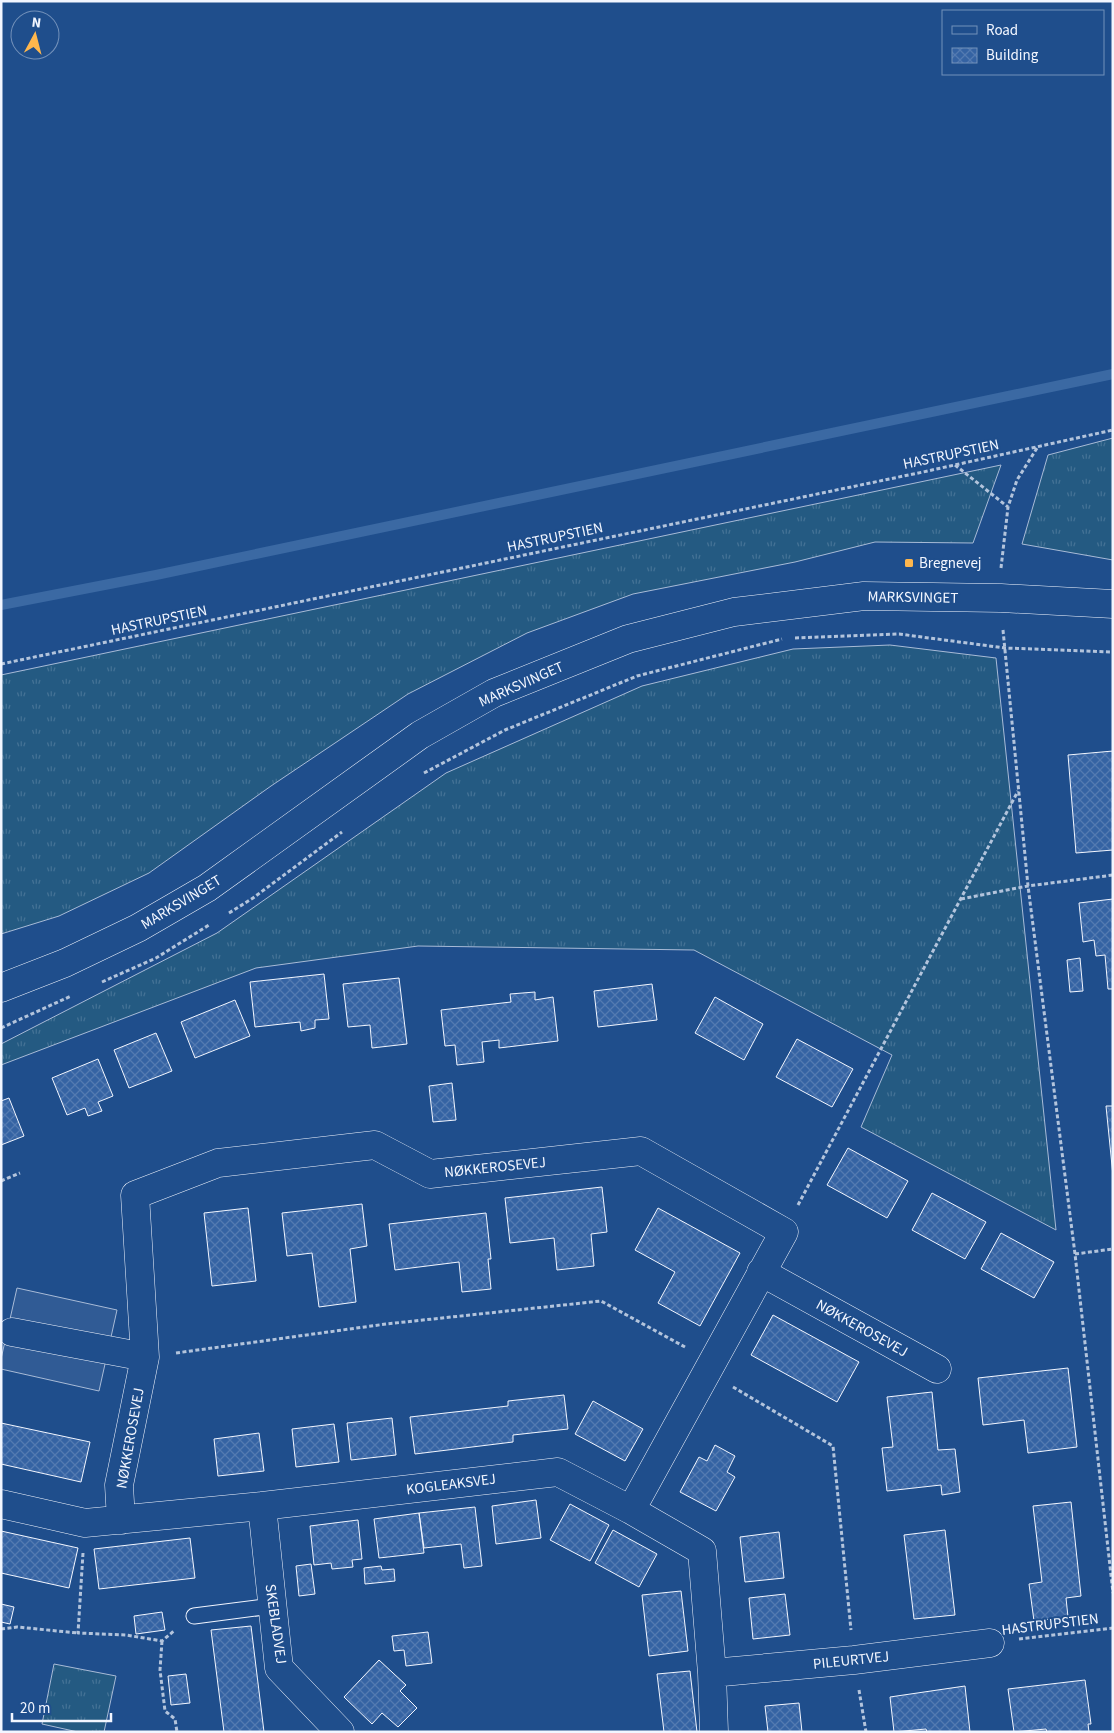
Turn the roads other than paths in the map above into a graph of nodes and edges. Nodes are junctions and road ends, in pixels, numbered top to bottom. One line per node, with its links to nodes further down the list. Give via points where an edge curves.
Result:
1 (1113, 604): 2 (street, MARKSVINGET, via 864,596 734,612 628,638 494,693 420,735 208,888 138,928)
2 (1, 988)
3 (761, 1272): 5 (street, NØKKEROSEVEJ, via 784,1232 641,1151 430,1174 375,1145 218,1163 135,1194); 6 (street, NØKKEROSEVEJ); 9 (street)
4 (12, 1332): 5 (street)
5 (145, 1357): 10 (street, NØKKEROSEVEJ, via 119,1485)
6 (937, 1369)
7 (1, 1504): 10 (street, KOGLEAKSVEJ, via 85,1523)
8 (262, 1506): 9 (street, KOGLEAKSVEJ, via 558,1472); 10 (street, KOGLEAKSVEJ); 11 (street, SKEBLADVEJ)
9 (631, 1510): 14 (street, KOGLEAKSVEJ, via 702,1551)
10 (121, 1520)
11 (272, 1606): 12 (lane); 15 (street, SKEBLADVEJ, via 279,1668)
12 (194, 1616)
13 (990, 1643): 14 (street, PILEURTVEJ)
14 (712, 1673): 16 (street, KOGLEAKSVEJ)
15 (332, 1729)
16 (714, 1732)

